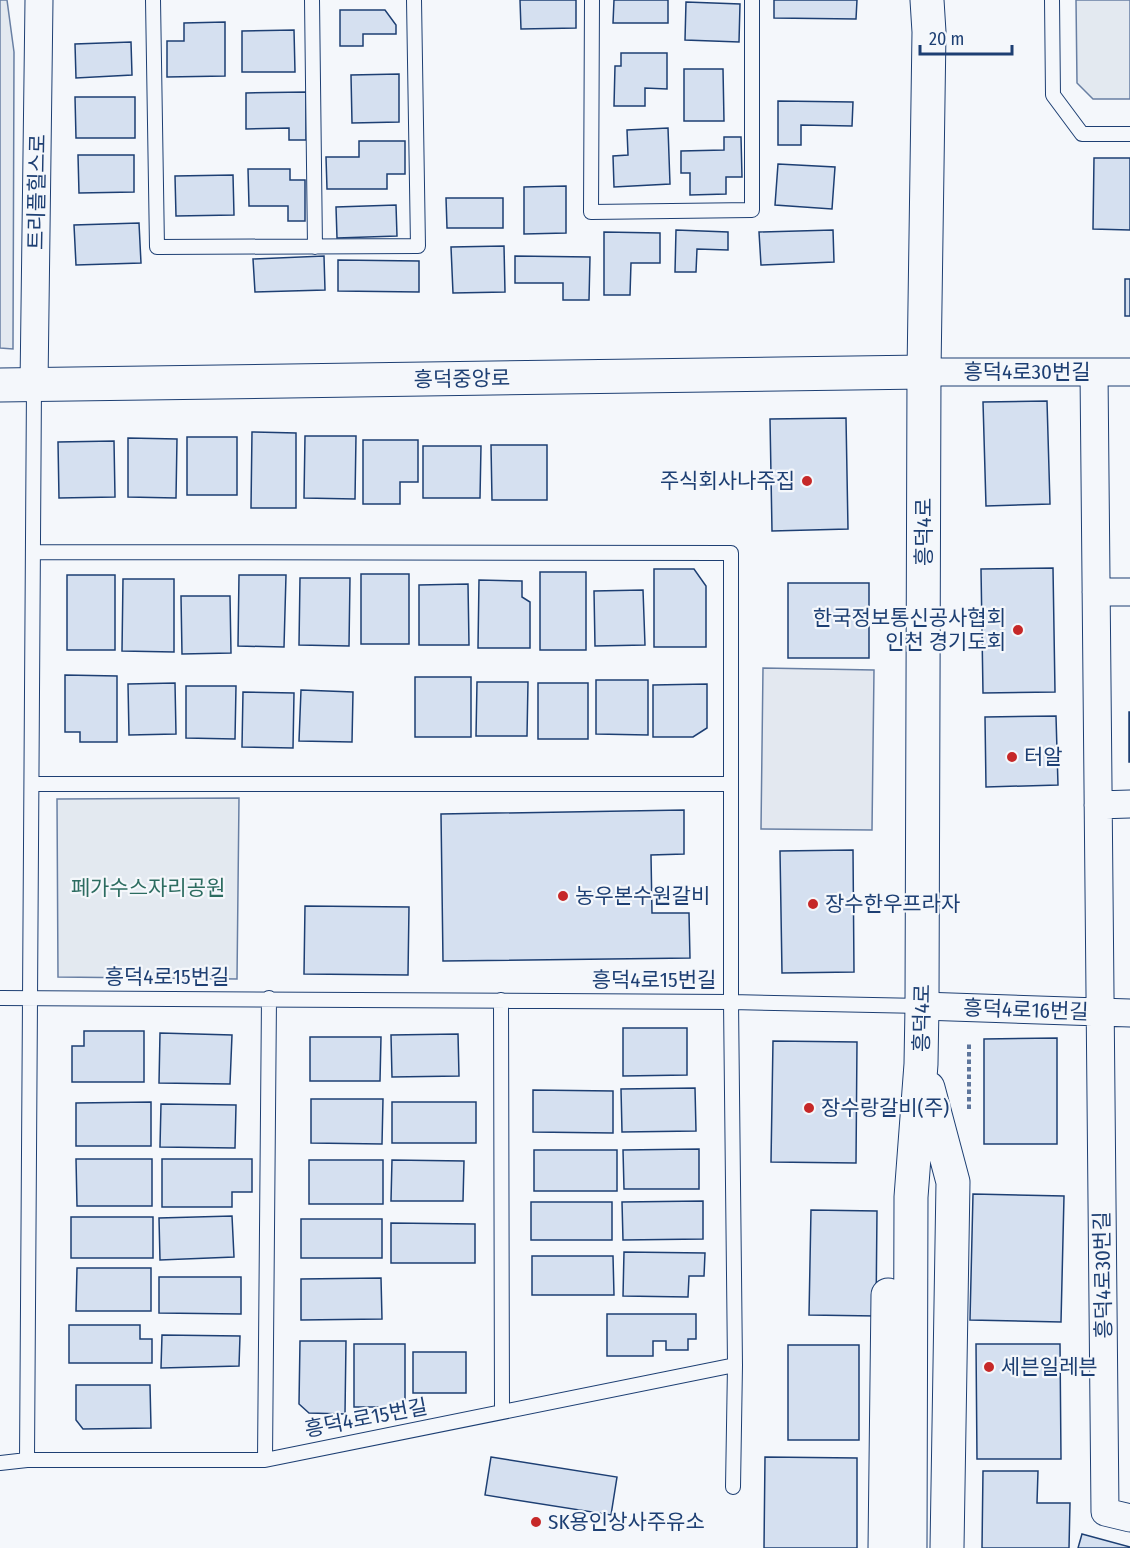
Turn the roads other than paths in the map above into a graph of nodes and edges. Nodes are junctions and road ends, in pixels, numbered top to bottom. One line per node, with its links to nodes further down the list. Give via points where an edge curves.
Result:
1 (39, 0): 15 (street, 트리플힐스로)
2 (153, 0): 10 (lane, via 157,247)
3 (312, 0): 10 (lane)
4 (414, 0): 10 (lane, via 418,246)
5 (592, 0): 6 (lane, via 591,212 752,210)
6 (752, 0)
7 (927, 0): 11 (street, 흥덕4로)
8 (1052, 0): 9 (lane, via 1053,95 1082,134)
9 (1130, 134)
10 (315, 247)
11 (924, 372): 12 (street, 흥덕4로30번길); 15 (street, 흥덕중앙로); 28 (street, 흥덕4로)
12 (1094, 372): 13 (street, 흥덕4로30번길); 17 (street)
13 (1130, 372)
14 (0, 385): 15 (street, 흥덕중앙로)
15 (34, 385): 16 (lane)
16 (33, 552): 19 (lane); 20 (lane, via 731,553)
17 (1096, 592): 18 (street); 22 (street)
18 (1130, 592)
19 (32, 783): 20 (lane); 24 (lane)
20 (731, 783): 27 (lane)
21 (1130, 804): 22 (street)
22 (1098, 805): 29 (street)
23 (0, 998): 24 (lane, 흥덕4로15번길)
24 (30, 998): 25 (lane, 흥덕4로15번길); 35 (lane)
25 (270, 999): 26 (lane, 흥덕4로15번길); 36 (lane)
26 (501, 1000): 27 (lane, 흥덕4로15번길); 34 (lane)
27 (731, 1002): 28 (lane, 흥덕4로15번길); 33 (lane, 흥덕4로15번길)
28 (922, 1006): 29 (street, 흥덕4로16번길); 31 (street, 흥덕4로)
29 (1100, 1013): 30 (street, 흥덕4로16번길); 39 (street, 흥덕4로30번길, via 1105,1512)
30 (1130, 1013)
31 (921, 1064): 32 (street); 40 (street, via 888,1182); 43 (street, via 953,1182)
32 (922, 1197): 41 (street); 42 (street)
33 (735, 1365): 34 (lane, 흥덕4로15번길); 38 (lane, 흥덕4로15번길)
34 (502, 1412): 36 (lane, 흥덕4로15번길)
35 (27, 1460): 36 (lane, 흥덕4로15번길); 37 (lane, 흥덕4로15번길)
36 (265, 1460)
37 (0, 1463)
38 (733, 1487)
39 (1130, 1518)
40 (885, 1548)
41 (910, 1548)
42 (932, 1548)
43 (947, 1548)

